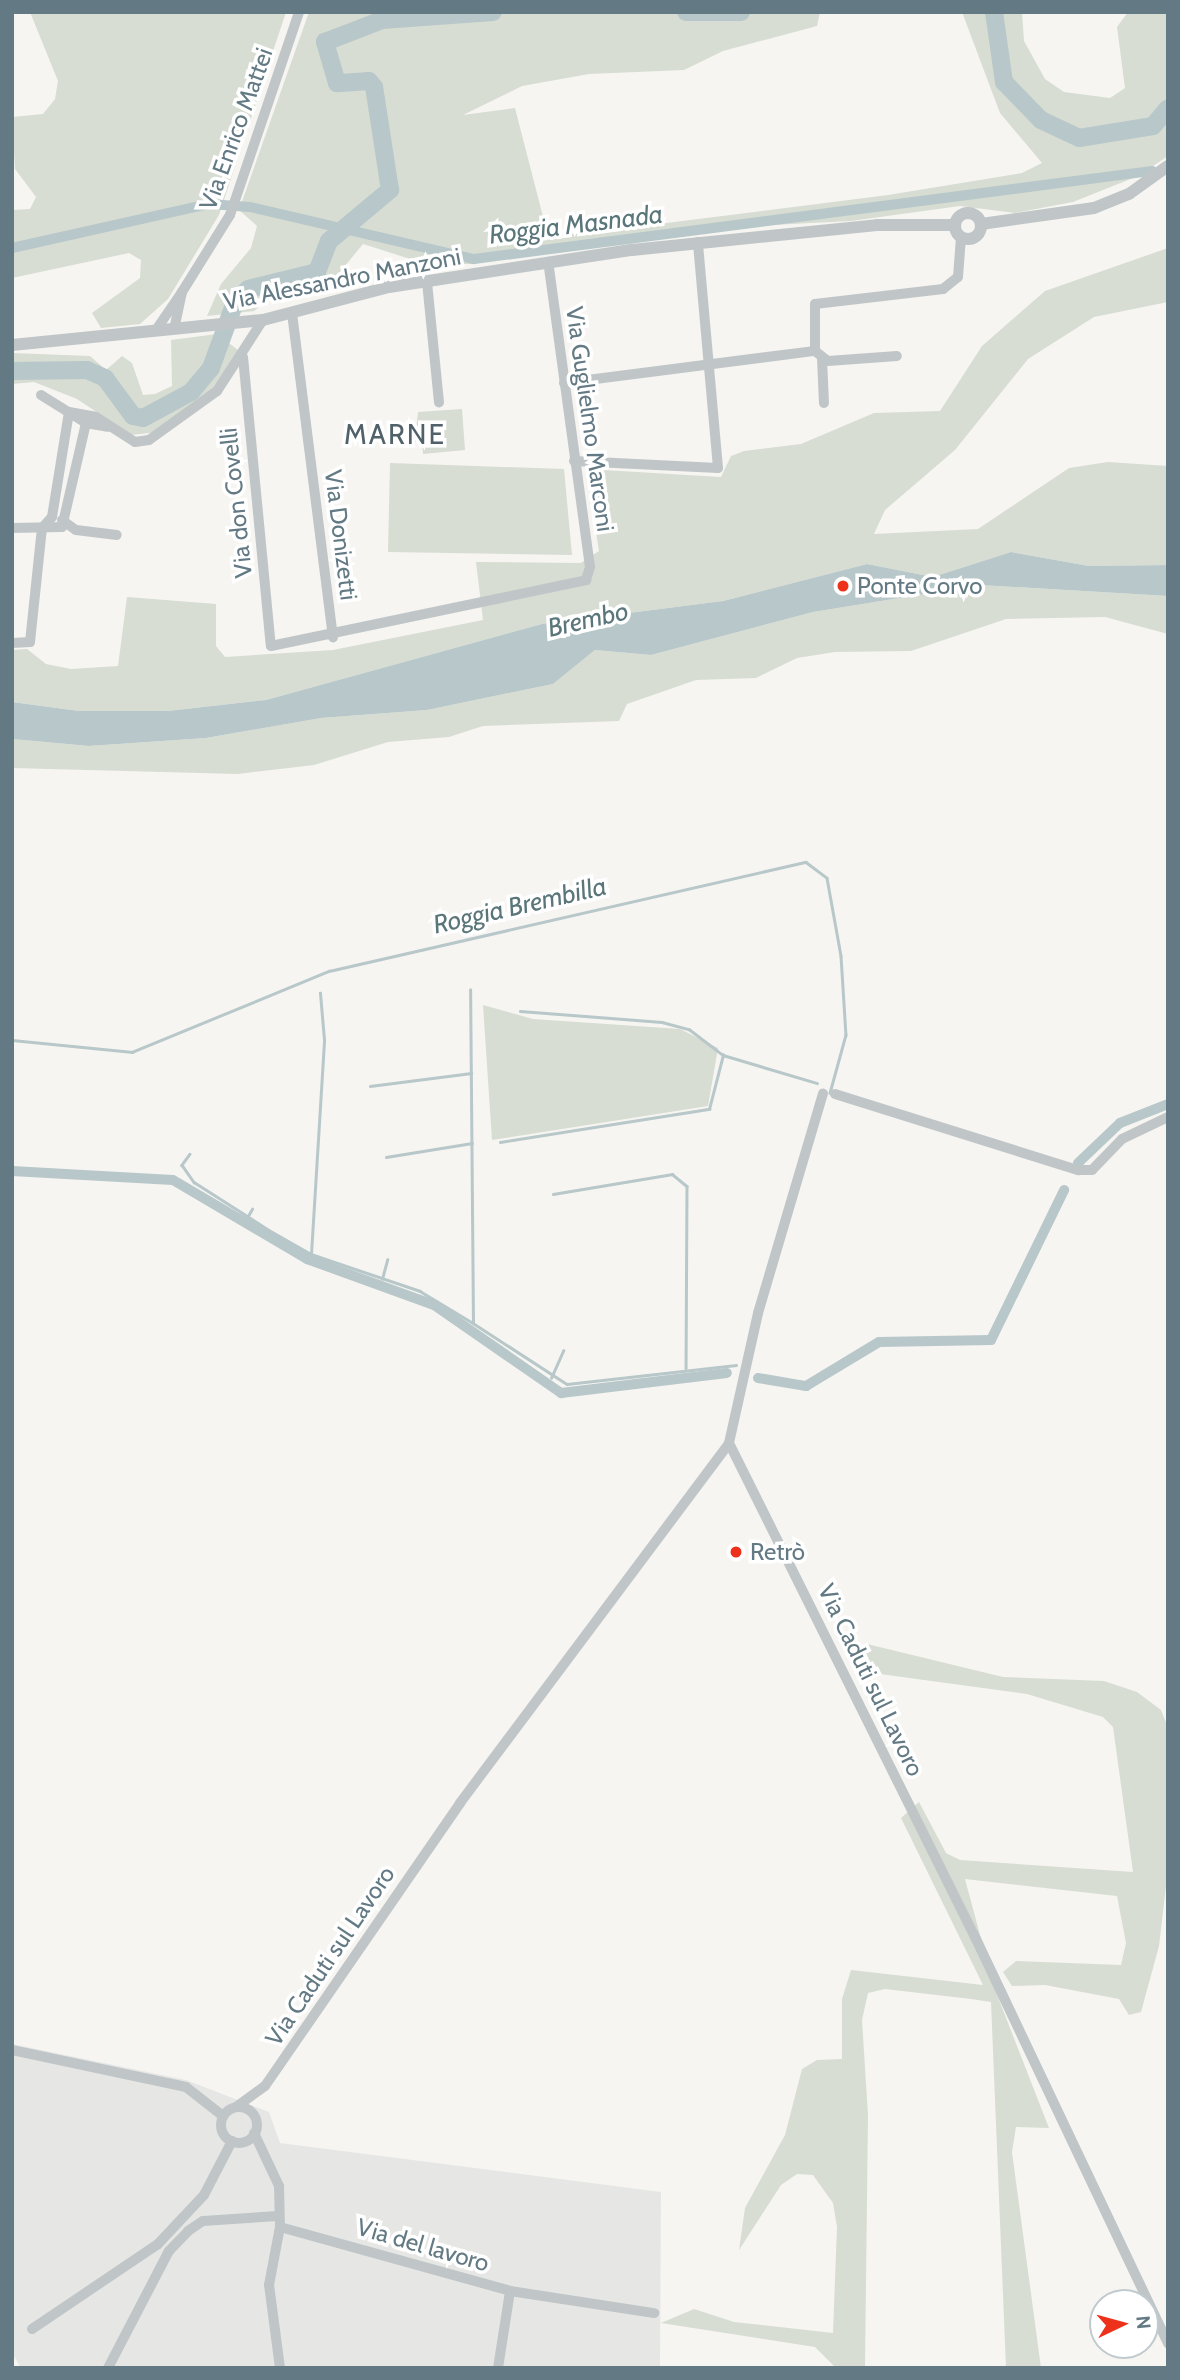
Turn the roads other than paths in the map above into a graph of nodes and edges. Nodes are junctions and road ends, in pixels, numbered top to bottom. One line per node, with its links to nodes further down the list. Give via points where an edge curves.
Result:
1 (299, 12): 8 (street, Via Enrico Mattei, via 230,215)
2 (1168, 166): 3 (street, via 1129,194 1094,208)
3 (981, 225): 4 (street, via 975,237); 4 (street, Via Alessandro Manzoni, via 968,212)
4 (958, 231): 5 (street, Via Alessandro Manzoni); 14 (street, via 958,276 943,289 835,298 815,304)
5 (698, 242): 6 (street, Via Alessandro Manzoni); 17 (street)
6 (548, 262): 7 (street, Via Alessandro Manzoni); 18 (street, Via Guglielmo Marconi)
7 (427, 282): 9 (street, Via Alessandro Manzoni); 20 (street)
8 (183, 292): 11 (street, Via Enrico Mattei); 12 (street, Via Enrico Mattei)
9 (292, 313): 10 (street, Via Alessandro Manzoni); 31 (street, Via Donizetti)
10 (263, 320): 11 (street, Via Alessandro Manzoni); 15 (street)
11 (175, 325): 12 (street, Via Alessandro Manzoni)
12 (156, 330): 13 (street, Via Alessandro Manzoni)
13 (12, 345)
14 (818, 355): 16 (street); 17 (street); 21 (street)
15 (243, 356): 24 (street, via 217,391 149,440 135,442); 31 (street, Via don Covelli, via 271,646)
16 (897, 356)
17 (708, 363): 18 (street); 25 (street, via 718,468)
18 (564, 383): 25 (street, Via Guglielmo Marconi)
19 (41, 395): 22 (street)
20 (439, 402)
21 (824, 403)
22 (69, 412): 23 (street); 24 (street, via 77,409); 26 (street)
23 (86, 424): 24 (street); 27 (street)
24 (108, 427)
25 (574, 461): 31 (street, Via Guglielmo Marconi, via 590,567 586,580)
26 (52, 517): 27 (street); 29 (street)
27 (66, 522): 29 (street); 30 (street, via 76,530)
28 (12, 528): 29 (street)
29 (42, 528): 32 (street, via 30,642)
30 (117, 536)
31 (333, 637)
32 (12, 643)
33 (823, 1093): 36 (street, via 758,1313)
34 (835, 1094): 35 (street, via 1078,1170 1092,1170 1122,1139)
35 (1168, 1116)
36 (729, 1443): 38 (street, Via Caduti sul Lavoro, via 460,1804 265,2087); 47 (street, Via Caduti sul Lavoro, via 970,1927)
37 (12, 2050): 39 (street, via 186,2087)
38 (236, 2107): 39 (street, Via Caduti sul Lavoro); 40 (street, via 254,2117)
39 (223, 2116): 41 (street, via 221,2128)
40 (254, 2133): 41 (street); 42 (street, via 279,2186)
41 (232, 2141): 46 (street, via 204,2194 158,2244)
42 (278, 2216): 43 (street); 48 (street, via 203,2221 188,2231 169,2251)
43 (280, 2227): 44 (street, Via del lavoro); 49 (street, via 268,2285)
44 (510, 2291): 45 (street, Via del lavoro); 50 (street)
45 (654, 2313)
46 (32, 2329)
47 (1168, 2344)
48 (108, 2368)
49 (280, 2368)
50 (498, 2368)

